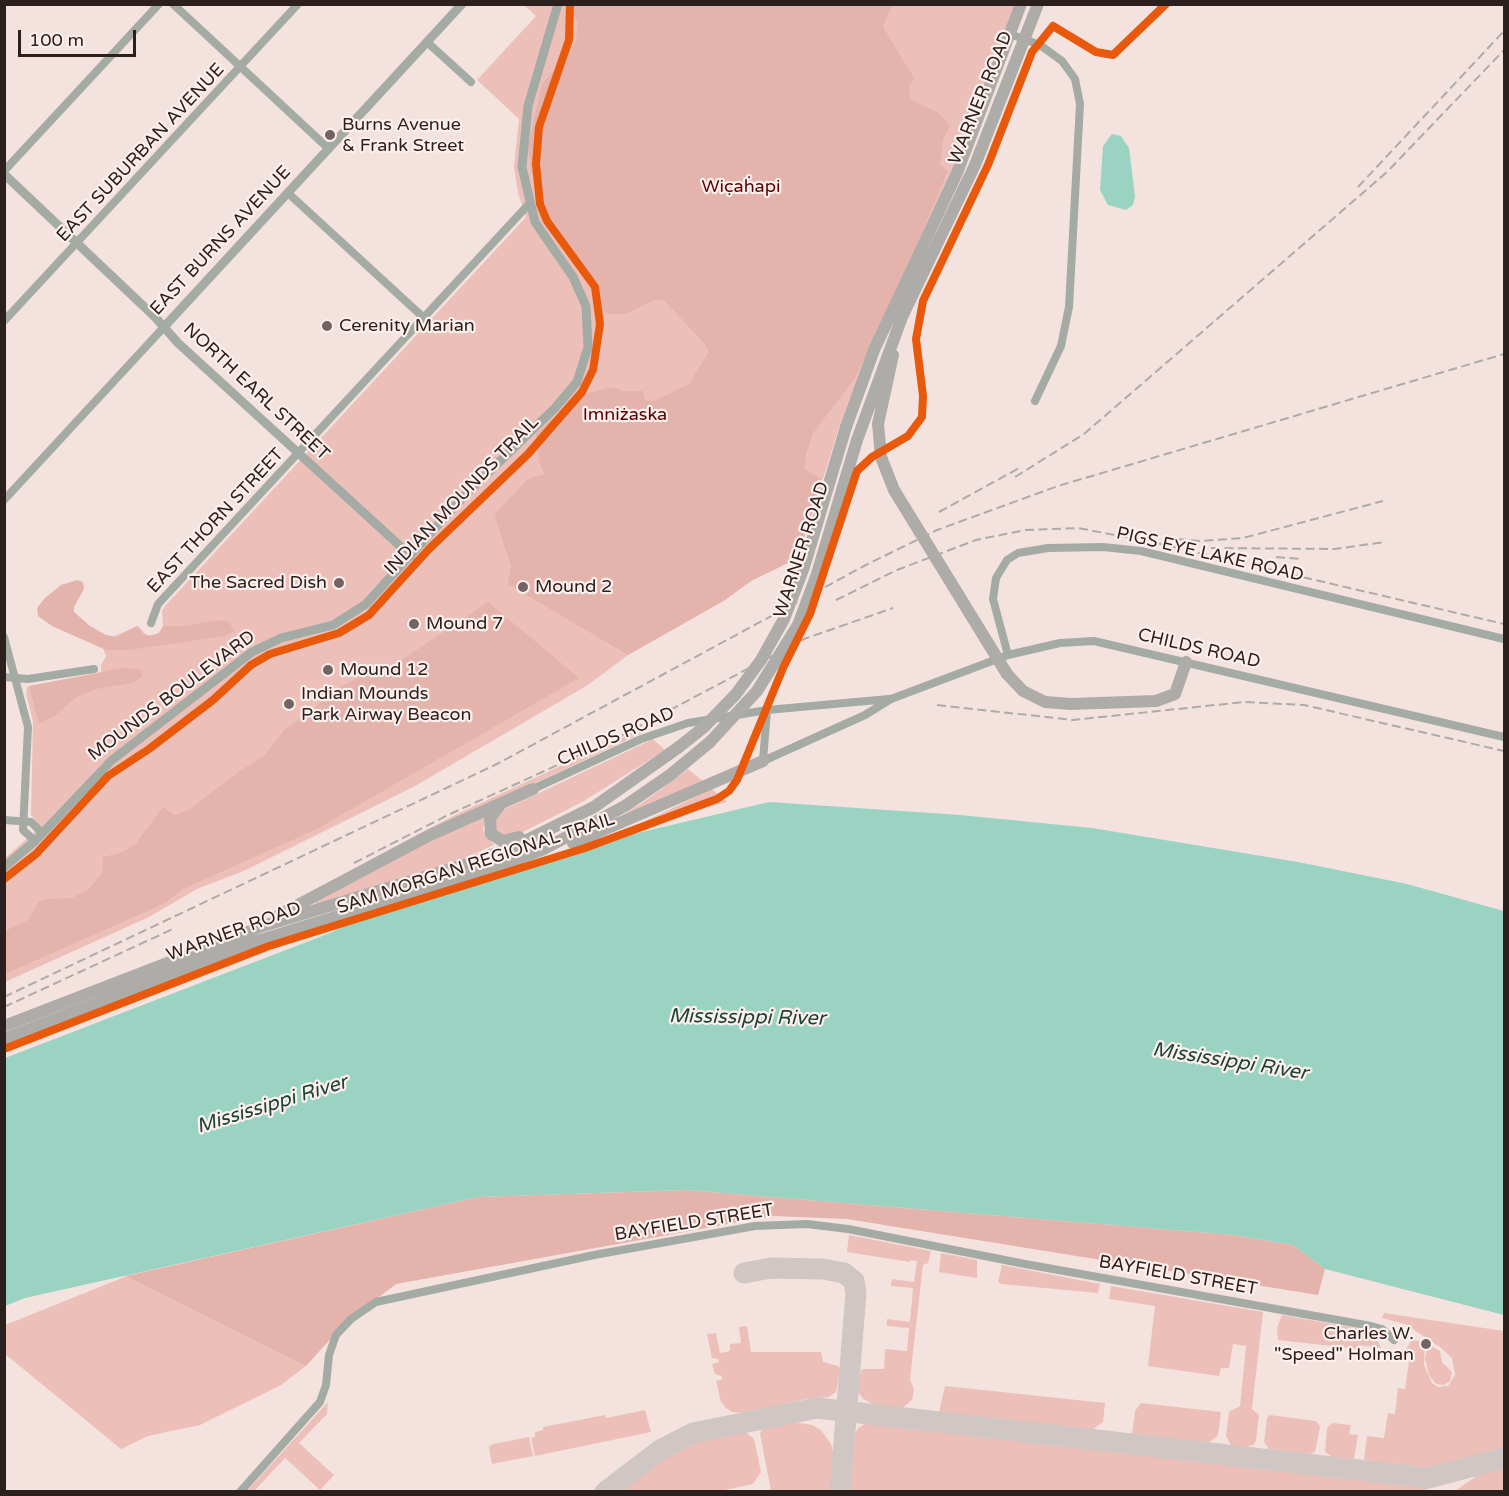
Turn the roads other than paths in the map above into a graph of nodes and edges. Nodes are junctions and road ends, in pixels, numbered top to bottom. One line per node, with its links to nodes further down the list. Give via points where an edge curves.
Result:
1 (159, 4): 14 (street)
2 (174, 4): 11 (street)
3 (298, 4): 11 (street, EAST SUBURBAN AVENUE)
4 (462, 4): 10 (street, EAST BURNS AVENUE)
5 (558, 4): 16 (street, MOUNDS BOULEVARD, via 534,78 524,128 522,167)
6 (1022, 4): 8 (highway, WARNER ROAD)
7 (1038, 4): 9 (highway, WARNER ROAD)
8 (1010, 34): 9 (street); 39 (highway, WARNER ROAD, bridge, via 957,173 877,341 784,620 736,694 704,727 626,787)
9 (1024, 38): 18 (highway, WARNER ROAD, via 975,165); 22 (street, via 1051,51 1069,69 1080,104 1069,307 1061,346)
10 (427, 42): 12 (street); 13 (street, EAST BURNS AVENUE)
11 (241, 67): 13 (street); 17 (street, EAST SUBURBAN AVENUE)
12 (471, 82)
13 (329, 148): 15 (street, EAST BURNS AVENUE)
14 (4, 173): 17 (street, NORTH EARL STREET)
15 (288, 193): 19 (street); 21 (street, EAST BURNS AVENUE)
16 (529, 204): 19 (street, EAST THORN STREET); 25 (street, MOUNDS BOULEVARD, via 541,232 573,277 586,306 589,331 584,364 577,382 555,408 467,493)
17 (77, 244): 20 (street, EAST SUBURBAN AVENUE); 21 (street, NORTH EARL STREET)
18 (902, 317): 30 (highway, bridge, via 878,424 881,457 894,490 1007,674 1023,691 1046,702 1156,701 1175,694); 45 (highway, WARNER ROAD, bridge, via 856,440 818,574 798,625 757,692 710,742 663,781 559,842)
19 (424, 318): 23 (street, EAST THORN STREET)
20 (4, 321)
21 (164, 327): 23 (street, NORTH EARL STREET); 24 (street, EAST BURNS AVENUE)
22 (1035, 401)
23 (299, 453): 25 (street, NORTH EARL STREET); 26 (street, EAST THORN STREET, via 158,604)
24 (4, 500)
25 (411, 556): 42 (street, MOUNDS BOULEVARD, via 348,618 276,639 252,652 112,759)
26 (151, 623)
27 (4, 637): 33 (street)
28 (1504, 639): 29 (street, PIGS EYE LAKE ROAD, via 1141,551 1048,548 1018,553 1007,560 996,578 993,599)
29 (1008, 655): 30 (street, CHILDS ROAD, via 1060,643 1094,641); 34 (street, CHILDS ROAD)
30 (1186, 662): 36 (street, CHILDS ROAD)
31 (94, 669): 33 (street)
32 (4, 677): 33 (street)
33 (16, 679): 41 (street, via 29,730)
34 (891, 699): 35 (street, CHILDS ROAD); 37 (street, CHILDS ROAD)
35 (767, 710): 37 (street); 38 (street, CHILDS ROAD, via 711,717 659,732)
36 (1504, 737)
37 (763, 761): 45 (highway, via 588,837)
38 (533, 789): 39 (highway, via 494,810 489,826 495,837 509,841); 46 (highway, via 428,836)
39 (579, 815): 46 (highway, WARNER ROAD, via 481,859)
40 (4, 820): 41 (street)
41 (24, 824): 42 (street, via 31,822); 43 (street, via 23,830)
42 (42, 833): 43 (street, MOUNDS BOULEVARD)
43 (35, 841): 44 (street, MOUNDS BOULEVARD)
44 (4, 867)
45 (491, 869): 48 (highway, WARNER ROAD, via 251,943)
46 (228, 938): 47 (highway, WARNER ROAD)
47 (4, 1026)
48 (4, 1039)
49 (1394, 1340): 50 (street, BAYFIELD STREET, via 1382,1329 1371,1326 848,1229 807,1224 755,1226 376,1302 336,1335 320,1402)
50 (240, 1491)

